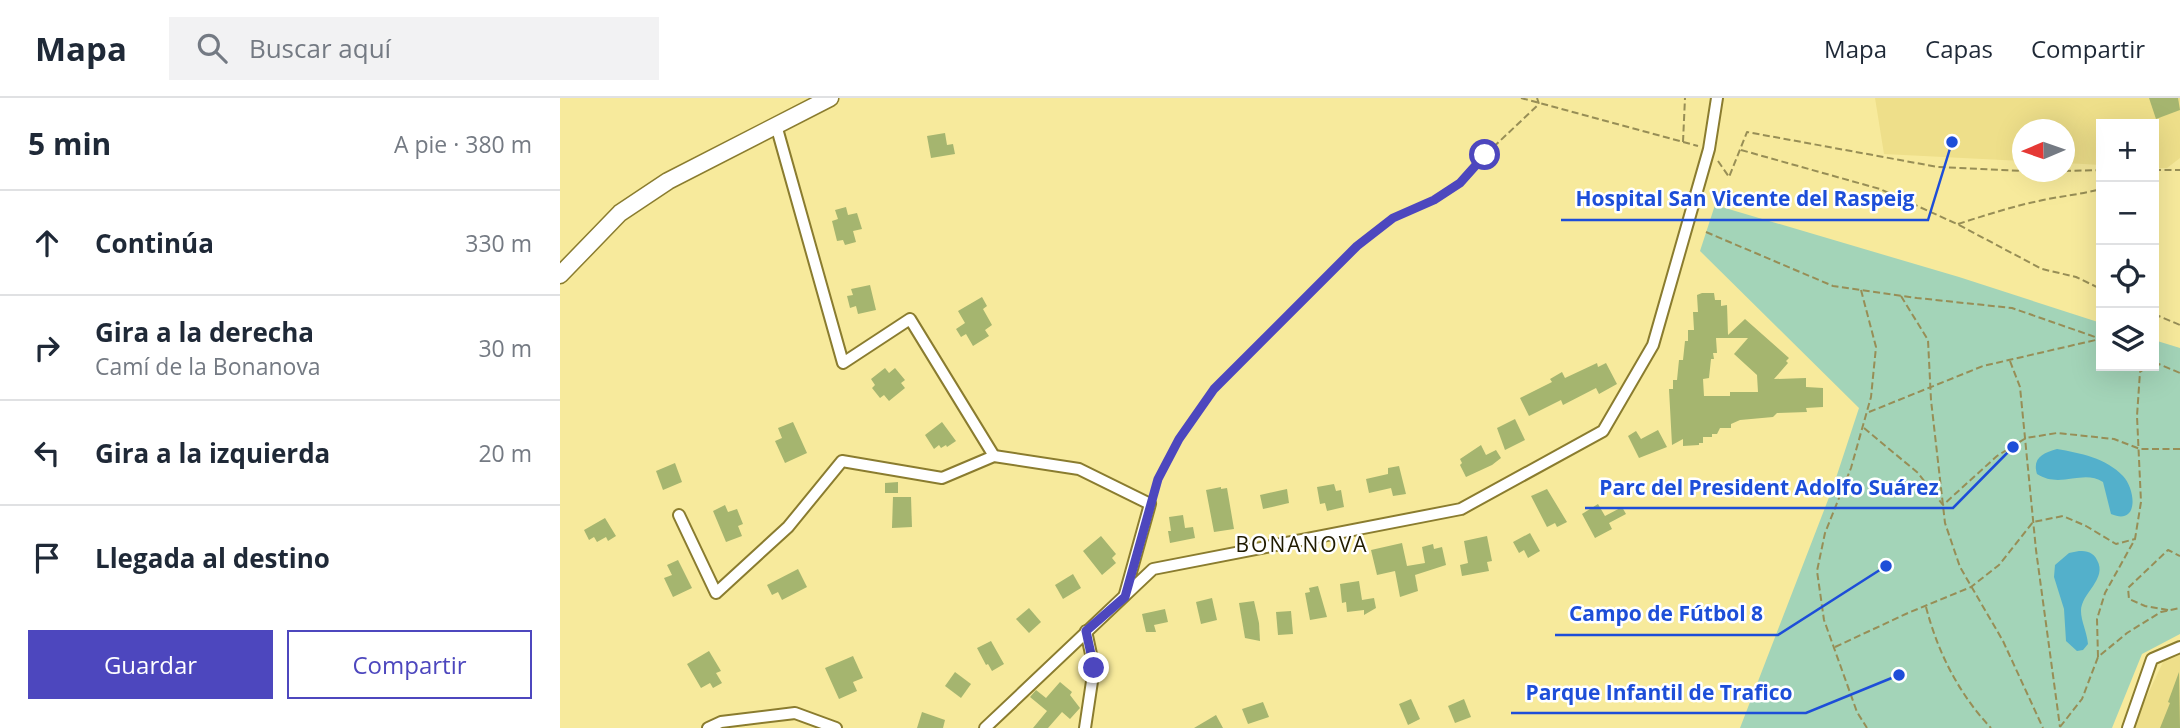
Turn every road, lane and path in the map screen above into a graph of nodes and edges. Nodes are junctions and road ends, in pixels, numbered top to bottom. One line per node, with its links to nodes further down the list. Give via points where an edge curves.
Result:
1 (830, 98): 7 (main road)
2 (1521, 98): 6 (path)
3 (1537, 98): 6 (path)
4 (1685, 98): 8 (path)
5 (1717, 98): 9 (street)
6 (1539, 104): 8 (path); 38 (path, via 1460,183 1393,218 1357,246 1214,389 1179,439)
7 (776, 125): 19 (main road, via 668,181 620,213); 37 (street, via 843,363 910,319)
8 (1683, 142): 9 (path)
9 (1709, 149): 10 (path, via 1729,177); 45 (street, via 1653,345 1602,430 1461,509 1153,569)
10 (1740, 149): 15 (path, via 1747,132 1938,167); 17 (path, via 1880,189)
11 (2075, 170): 12 (path)
12 (2096, 170)
13 (2159, 170): 14 (path)
14 (2180, 170)
15 (2012, 171)
16 (2096, 190): 17 (path)
17 (1957, 225): 20 (path, via 2042,269)
18 (1706, 232): 21 (path, via 1833,286)
19 (560, 275)
20 (2096, 286)
21 (1861, 290): 22 (path); 32 (path, via 1876,348)
22 (1901, 296): 25 (path, via 2012,308); 31 (path, via 1928,340)
23 (2159, 316): 24 (path)
24 (2180, 325)
25 (2096, 337)
26 (2096, 340): 27 (path)
27 (2010, 361): 31 (path); 34 (path, via 2020,387)
28 (2159, 364): 30 (path)
29 (2141, 371): 35 (path, via 2137,416)
30 (2180, 373)
31 (1931, 386): 32 (path); 39 (path)
32 (1867, 413): 33 (path)
33 (1863, 428): 39 (path, via 1918,473); 51 (path, via 1825,533 1817,571 1824,620)
34 (2026, 438): 35 (path, via 2057,433 2114,439); 39 (path, via 1997,456); 41 (path)
35 (2140, 449): 36 (path); 42 (path, via 2141,502)
36 (2180, 449)
37 (994, 456): 38 (street, via 1079,469); 40 (street, via 942,478 842,461 788,527 716,593)
38 (1150, 504): 45 (street)
39 (1943, 505): 44 (path, via 1960,567)
40 (679, 515)
41 (2033, 522): 42 (path, via 2063,516 2116,544); 44 (path, via 1999,565); 60 (path)
42 (2135, 539): 52 (path, via 2105,593 2098,619)
43 (2180, 556): 48 (path, via 2168,550 2128,588 2129,599)
44 (1971, 587): 46 (path); 59 (path, via 2003,641)
45 (1125, 597): 49 (street)
46 (1925, 606): 51 (path); 58 (path, via 1947,666 1971,706)
47 (2179, 607): 48 (path)
48 (2169, 610): 52 (path, via 2127,633)
49 (1086, 631): 55 (street); 56 (street, via 1094,668)
50 (2180, 647): 61 (street, via 2152,659)
51 (1834, 648): 57 (path)
52 (2098, 657): 60 (path, via 2082,699)
53 (708, 728): 54 (street, via 721,722 795,713)
54 (836, 728)
55 (985, 728)
56 (1085, 728)
57 (1867, 728)
58 (1991, 728)
59 (2043, 728)
60 (2060, 728)
61 (2128, 728)

